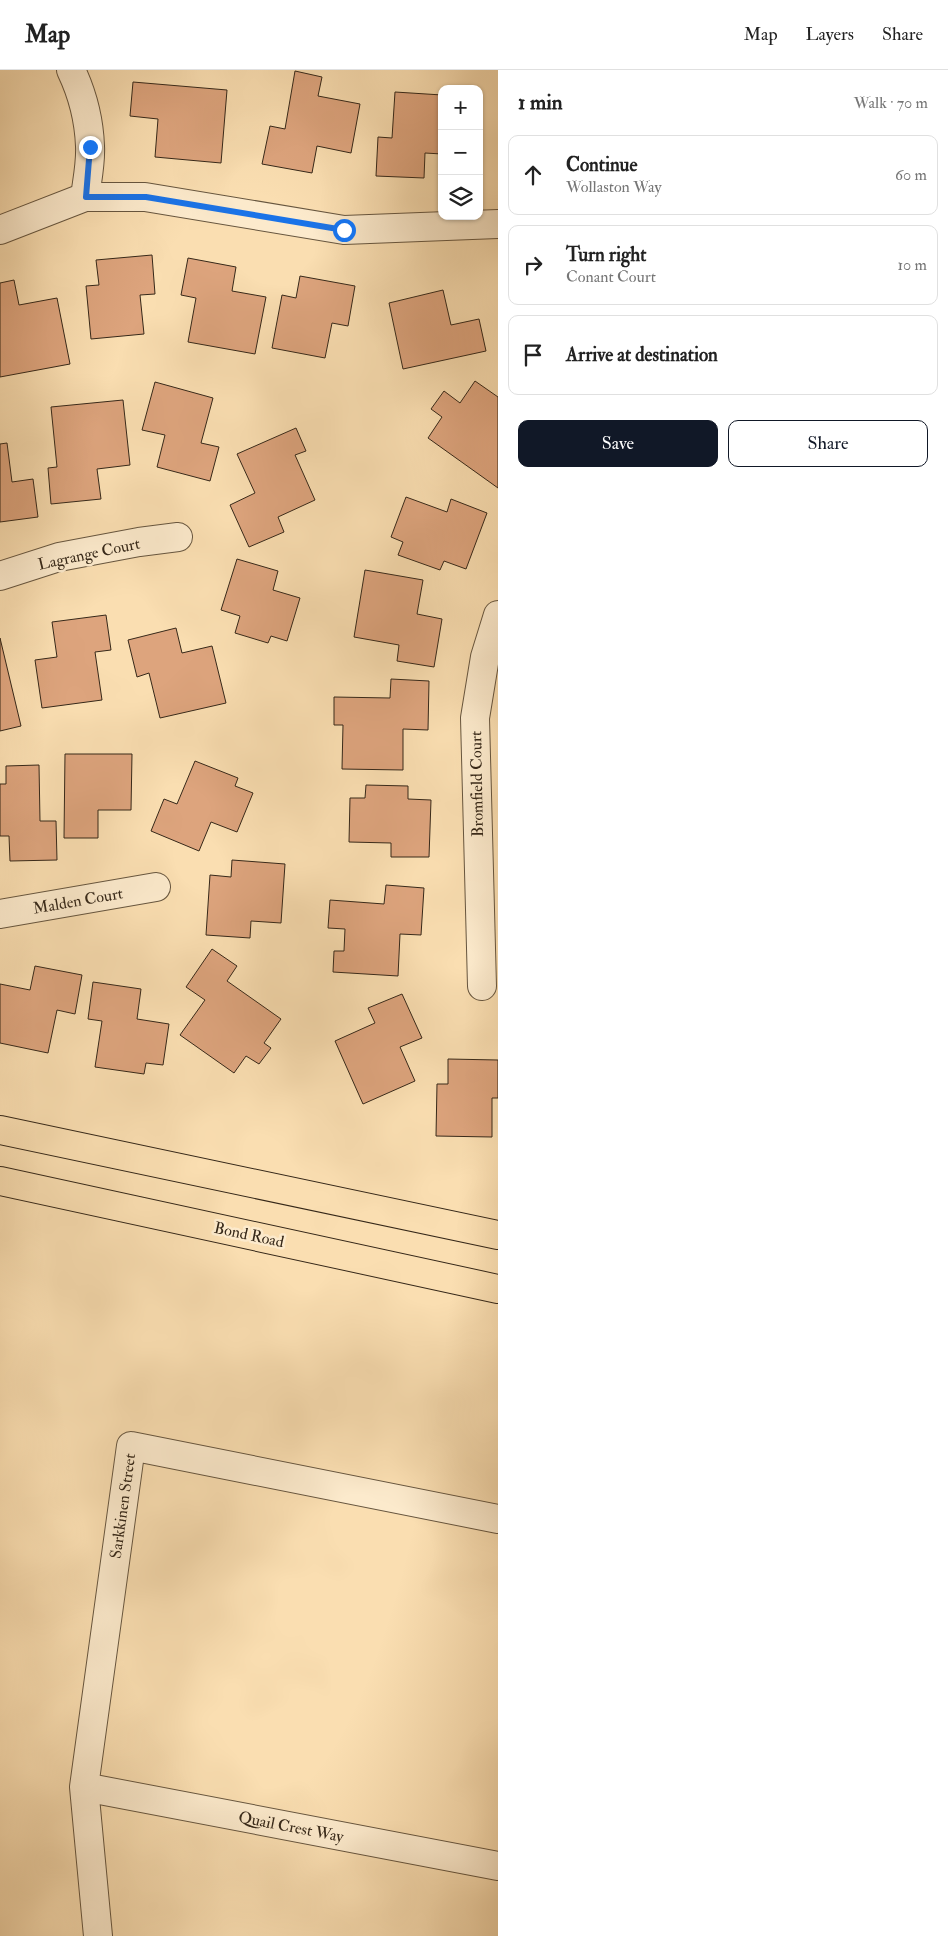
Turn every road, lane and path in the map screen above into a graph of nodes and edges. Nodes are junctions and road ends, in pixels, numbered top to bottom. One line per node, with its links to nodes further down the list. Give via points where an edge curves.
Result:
1 (71, 70): 2 (street, via 86,114 90,147)
2 (86, 197): 3 (street, via 146,197 344,230); 4 (street)
3 (498, 224)
4 (0, 230)
5 (178, 537): 6 (street, Lagrange Court, via 59,557)
6 (0, 576)
7 (498, 615): 10 (street, Bromfield Court, via 485,657 475,718)
8 (156, 887): 9 (street, Malden Court)
9 (0, 914)
10 (482, 986)
11 (0, 1130): 13 (main road)
12 (0, 1181): 14 (main road, Bond Road)
13 (498, 1235)
14 (498, 1288)
15 (498, 1520): 16 (street, Sarkkinen Street, via 131,1446)
16 (84, 1787): 17 (street, Quail Crest Way); 18 (street, Sarkkinen Street)
17 (498, 1866)
18 (98, 1936)

